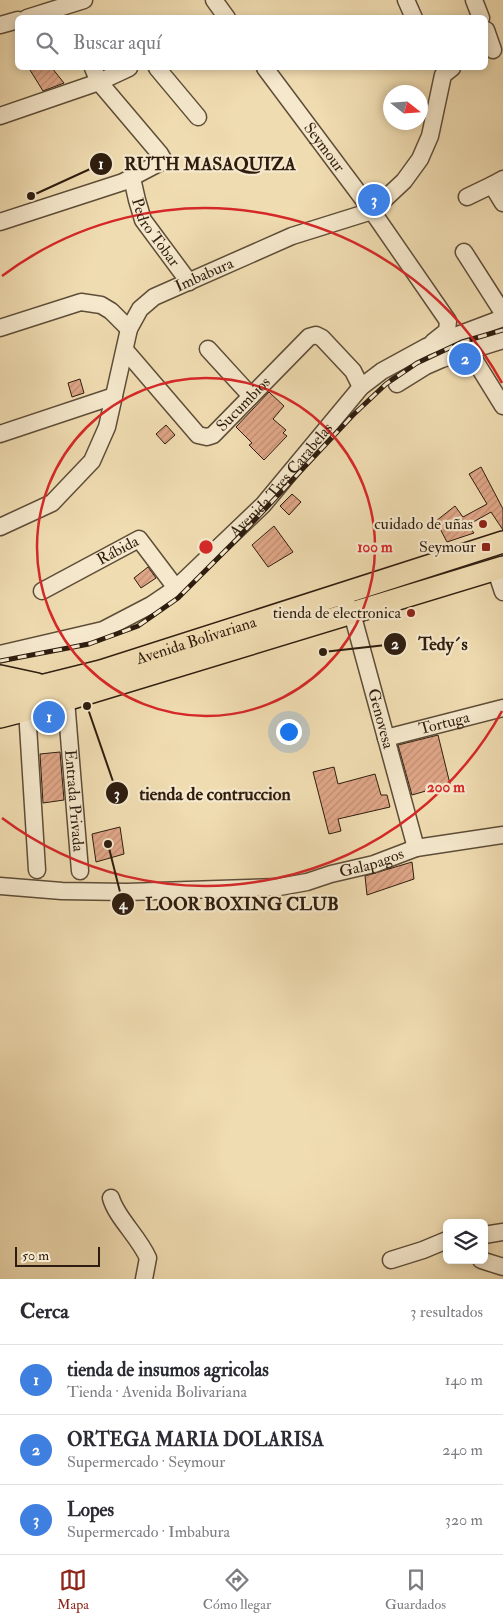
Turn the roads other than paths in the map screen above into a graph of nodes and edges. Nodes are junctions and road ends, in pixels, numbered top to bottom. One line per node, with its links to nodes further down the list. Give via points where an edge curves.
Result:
1 (214, 0): 6 (street)
2 (406, 0): 7 (street)
3 (474, 0): 8 (street)
4 (75, 5): 5 (street)
5 (38, 15)
6 (225, 15)
7 (413, 15)
8 (480, 15)
9 (15, 21): 10 (street)
10 (0, 25)
11 (488, 35): 12 (street)
12 (494, 50)
13 (120, 70): 17 (street)
14 (158, 70): 19 (street)
15 (266, 70): 24 (street, Seymour)
16 (445, 70): 24 (street, Imbabura, via 430,136 420,159 404,181)
17 (96, 75): 18 (street); 20 (street, via 163,159)
18 (0, 116)
19 (198, 117)
20 (132, 178): 25 (street); 27 (street, Pedro Tobar, via 143,220)
21 (497, 182): 22 (street); 23 (street)
22 (466, 197)
23 (503, 203)
24 (372, 211): 27 (street, Imbabura, via 292,236); 33 (street, Seymour, via 448,321 447,331)
25 (0, 222)
26 (464, 252): 28 (street)
27 (189, 282): 31 (street, Imbabura, via 154,297 140,310)
28 (503, 313)
29 (503, 318): 33 (street, Avenida Tres Carabelas)
30 (0, 328): 31 (street, via 81,302 101,305)
31 (129, 329): 34 (street, Imbabura)
32 (503, 340): 36 (street)
33 (426, 347): 38 (street, Avenida Tres Carabelas, via 382,371)
34 (125, 350): 39 (street, Imbabura); 40 (street, Sucumbios, via 198,435 213,435)
35 (208, 350): 40 (street)
36 (469, 351): 37 (street, via 426,366); 41 (street)
37 (397, 384)
38 (361, 387): 40 (street, Sucumbios, via 352,372 316,335 309,337); 46 (street, Avenida Tres Carabelas, via 262,505)
39 (114, 396): 42 (street); 43 (street, Imbabura, via 107,427 92,461 52,504)
40 (251, 396)
41 (503, 406)
42 (0, 434)
43 (0, 527)
44 (503, 542): 49 (main road, Avenida Bolivariana)
45 (499, 568): 48 (street); 50 (main road, Avenida Bolivariana)
46 (176, 588): 47 (street, Rábida, via 139,539); 51 (street, Avenida Tres Carabelas, via 103,630)
47 (42, 590)
48 (503, 592)
49 (340, 594): 50 (street, Genovesa); 53 (main road, Avenida Bolivariana)
50 (352, 613): 55 (main road, Avenida Bolivariana); 59 (street, Genovesa)
51 (0, 654)
52 (0, 676): 53 (main road)
53 (45, 686): 54 (main road, Avenida Bolivariana)
54 (0, 696)
55 (66, 700): 57 (main road, Avenida Bolivariana); 63 (street, Entrada Privada)
56 (503, 708): 59 (street, Tortuga)
57 (27, 710): 58 (main road, Avenida Bolivariana); 62 (street)
58 (0, 717)
59 (386, 738): 61 (street, Genovesa)
60 (503, 835): 61 (street, Galapagos)
61 (416, 848): 64 (street, Galapagos, via 374,864 279,888 127,892)
62 (37, 870)
63 (80, 871)
64 (0, 886)
65 (111, 1198): 72 (street, via 113,1207 136,1236 148,1258)
66 (503, 1232): 67 (street)
67 (488, 1234)
68 (443, 1242): 69 (street)
69 (391, 1260)
70 (488, 1262): 71 (street)
71 (503, 1267)
72 (144, 1279)

